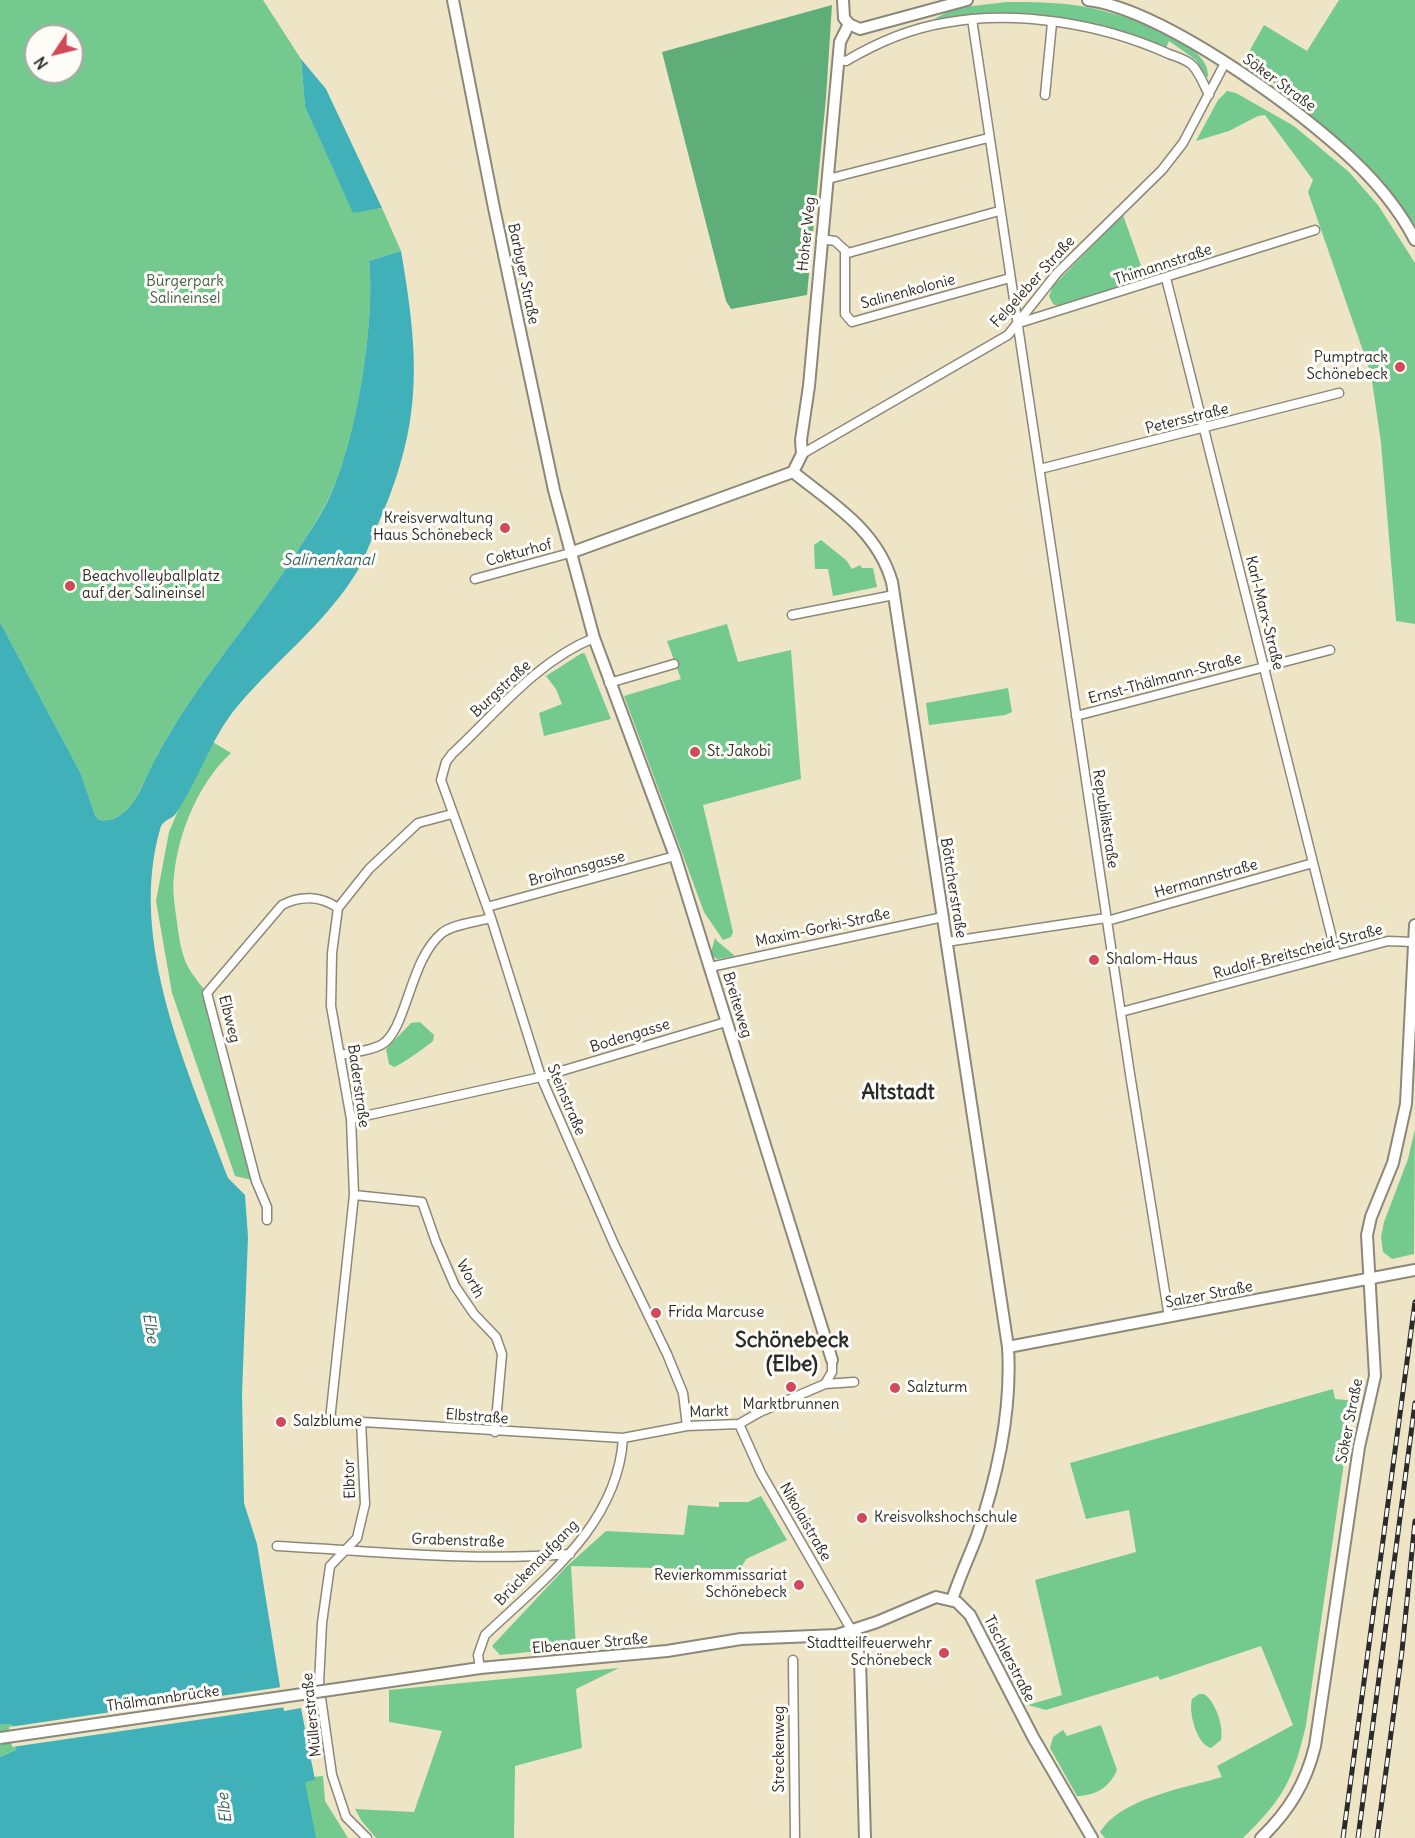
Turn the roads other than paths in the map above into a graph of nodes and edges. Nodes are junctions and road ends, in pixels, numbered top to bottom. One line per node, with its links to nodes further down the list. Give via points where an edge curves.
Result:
1 (453, 0): 27 (street, Barbyer Straße, via 505,265)
2 (843, 0): 7 (street, via 844,18)
3 (967, 0): 7 (street, via 860,28)
4 (1088, 0): 9 (street, Söker Straße, via 1178,34)
5 (972, 19): 6 (street); 8 (street, via 904,32 846,61); 12 (street)
6 (1052, 23): 10 (street); 11 (street, via 1128,38 1189,63)
7 (849, 24): 8 (street, Hoher Weg, via 840,42)
8 (838, 60): 13 (street, Hoher Weg)
9 (1225, 63): 11 (street, Felgeleber Straße); 17 (street, Söker Straße, via 1344,151 1377,186)
10 (1045, 95)
11 (1209, 95): 21 (street, Felgeleber Straße, via 1162,170 1057,273)
12 (988, 138): 13 (street); 14 (street)
13 (828, 179): 16 (street, Hoher Weg)
14 (999, 211): 18 (street, via 848,253); 19 (street)
15 (1315, 230): 20 (street, Thimannstraße)
16 (821, 239): 18 (street, via 835,241); 24 (street, Hoher Weg)
17 (1415, 240)
18 (845, 250): 19 (street, Salinenkolonie, via 845,315 852,322)
19 (1010, 278): 21 (street)
20 (1166, 278): 21 (street, Thimannstraße); 23 (street, Karl-Marx-Straße)
21 (1019, 324): 24 (street, Felgeleber Straße, via 999,341); 25 (street, Republikstraße)
22 (1339, 393): 23 (street, Petersstraße)
23 (1204, 429): 25 (street, Petersstraße); 34 (street, Karl-Marx-Straße)
24 (802, 454): 26 (street, Hoher Weg)
25 (1040, 469): 36 (street, Republikstraße)
26 (793, 472): 27 (street); 29 (street, Böttcherstraße, via 876,544)
27 (570, 554): 28 (street, Cokturhof); 31 (street, Barbyer Straße)
28 (476, 579)
29 (894, 595): 30 (street); 44 (street, Böttcherstraße)
30 (792, 615)
31 (594, 639): 35 (street, Breiteweg); 37 (street, Burgstraße, via 571,649 529,680 452,754)
32 (1330, 650): 34 (street, Ernst-Thälmann-Straße)
33 (674, 664): 35 (street)
34 (1263, 666): 36 (street, Ernst-Thälmann-Straße); 40 (street, Karl-Marx-Straße)
35 (609, 683): 39 (street, Breiteweg)
36 (1076, 716): 45 (street, Republikstraße)
37 (441, 775): 38 (street, Steinstraße)
38 (452, 814): 41 (street, Steinstraße); 42 (street, via 418,824 369,869)
39 (675, 856): 41 (street, Broihansgasse); 50 (street, Breiteweg)
40 (1313, 863): 45 (street, Hermannstraße); 49 (street, Karl-Marx-Straße)
41 (487, 907): 43 (street, Steinstraße)
42 (338, 908): 53 (street, Baderstraße, via 331,1006); 57 (street, Elbweg, via 320,899 292,900 282,905 207,993 256,1180 267,1207)
43 (491, 918): 53 (street, via 443,932 416,969 390,1038 380,1046); 54 (street, Steinstraße)
44 (943, 918): 47 (street, Böttcherstraße); 50 (street, Maxim-Gorki-Straße)
45 (1107, 919): 47 (street, Hermannstraße); 51 (street, Republikstraße)
46 (1415, 925): 48 (street, Söker Straße)
47 (946, 942): 61 (street, Böttcherstraße)
48 (1413, 942): 49 (street, Rudolf-Breitscheid-Straße, via 1388,941); 59 (street, Söker Straße, via 1406,1104 1393,1163 1369,1226)
49 (1336, 954): 51 (street, Rudolf-Breitscheid-Straße)
50 (710, 967): 52 (street, Breiteweg)
51 (1121, 1012): 60 (street, Republikstraße)
52 (726, 1022): 54 (street, Bodengasse); 62 (street, Breiteweg)
53 (341, 1055): 55 (street, Baderstraße)
54 (541, 1077): 55 (street, Bodengasse); 68 (street, Steinstraße, via 684,1393)
55 (351, 1119): 56 (street, Baderstraße)
56 (354, 1195): 65 (street, Baderstraße); 69 (street, Worth, via 422,1202 455,1286 496,1337 502,1354)
57 (267, 1220)
58 (1415, 1270): 59 (street, Salzer Straße)
59 (1369, 1279): 60 (street, Salzer Straße); 84 (street, Söker Straße, via 1375,1376 1360,1441 1315,1746 1301,1789 1288,1810)
60 (1169, 1317): 61 (street, Salzer Straße)
61 (1008, 1347): 74 (street, via 1004,1435 976,1536)
62 (832, 1360): 64 (street, Breiteweg, via 832,1372)
63 (854, 1382): 64 (street, Markt)
64 (825, 1384): 67 (street, Markt)
65 (330, 1420): 66 (street, Elbstraße)
66 (361, 1421): 69 (street, Elbstraße); 72 (street, Elbtor, via 365,1504 357,1538)
67 (740, 1424): 68 (street, Markt); 75 (street, Nikolaistraße, via 761,1473)
68 (687, 1426): 70 (street, Markt)
69 (495, 1432): 70 (street, Elbstraße)
70 (622, 1438): 73 (street, Brückenaufgang, via 618,1467 602,1510)
71 (277, 1546): 72 (street)
72 (345, 1550): 73 (street, Grabenstraße, via 531,1557); 80 (street, Müllerstraße, via 330,1566 325,1588 319,1684 332,1775 346,1816)
73 (570, 1554): 77 (street, Brückenaufgang, via 485,1635 478,1655)
74 (952, 1600): 75 (street, Elbenauer Straße, via 936,1597); 83 (street, Tischlerstraße, via 970,1616 1033,1737)
75 (852, 1631): 77 (street, Elbenauer Straße, via 741,1639 655,1653); 82 (street, via 861,1659)
76 (793, 1660): 81 (street, Streckenweg)
77 (480, 1668): 78 (street, Elbenauer Straße)
78 (330, 1690): 79 (street, Thälmannbrücke, bridge)
79 (0, 1738)
80 (367, 1838)
81 (795, 1838)
82 (865, 1838)
83 (1092, 1838)
84 (1261, 1838)

